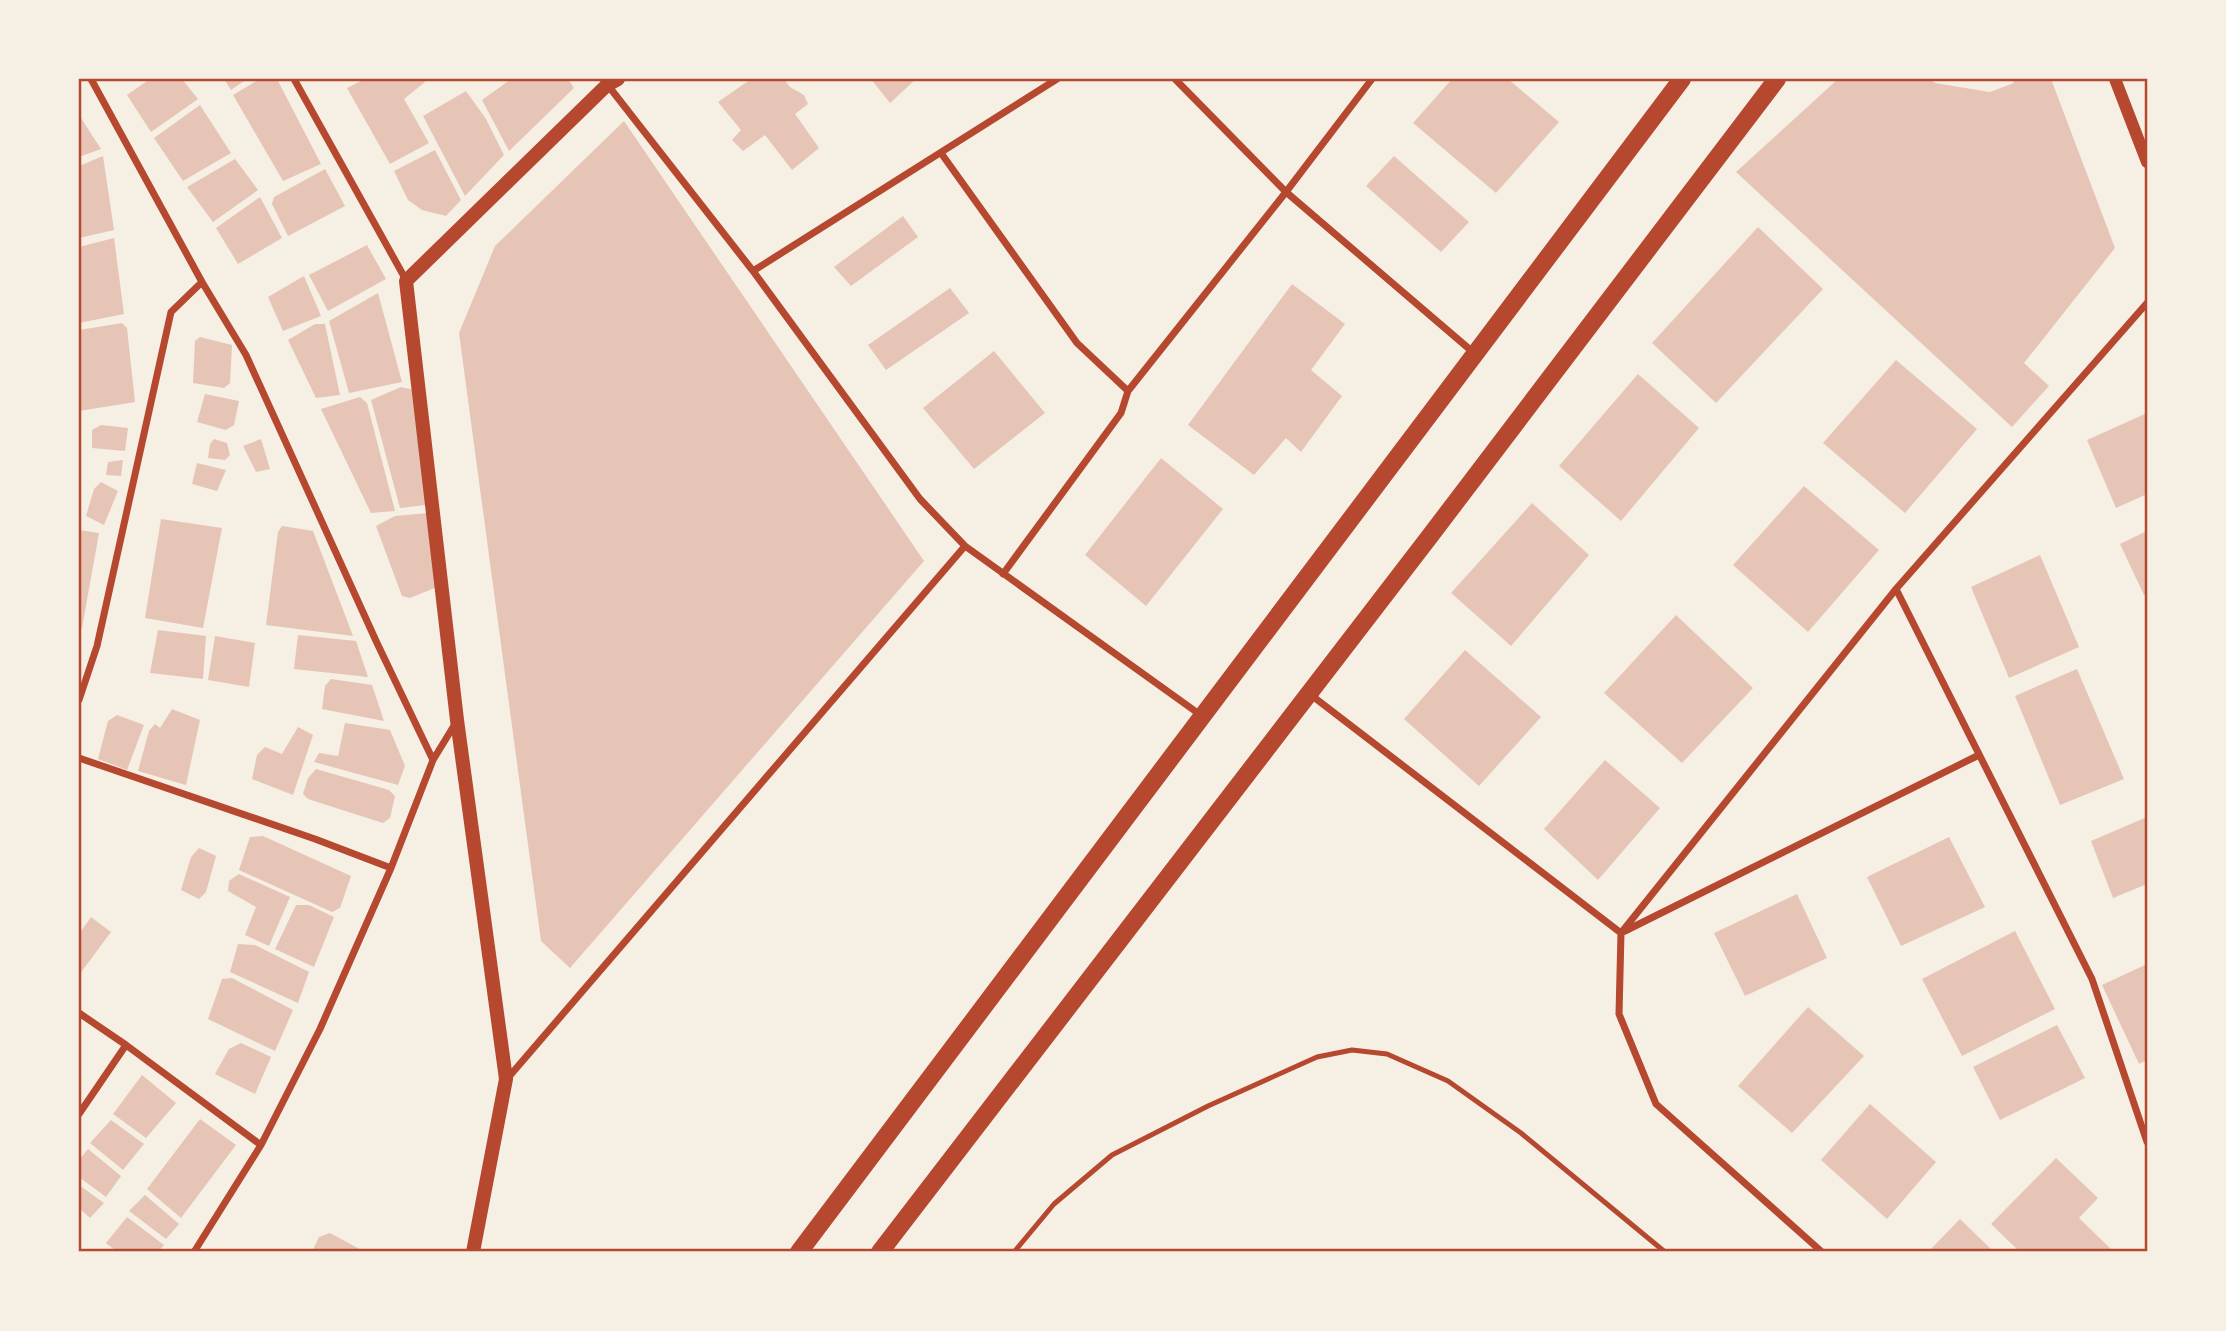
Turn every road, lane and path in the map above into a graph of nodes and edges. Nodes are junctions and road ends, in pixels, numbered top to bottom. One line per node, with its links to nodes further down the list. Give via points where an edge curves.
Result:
1 (91, 79): 15 (street)
2 (294, 79): 14 (street)
3 (1057, 79): 10 (street)
4 (1175, 79): 12 (street)
5 (1372, 79): 12 (street)
6 (1682, 79): 17 (main road)
7 (1777, 79): 22 (main road)
8 (2115, 79): 11 (street)
9 (609, 81): 13 (street); 14 (main road)
10 (941, 153): 13 (street); 18 (street, via 1077,343)
11 (2147, 162)
12 (1286, 192): 17 (street); 18 (street)
13 (753, 271): 19 (street, via 920,499)
14 (406, 281): 25 (main road)
15 (202, 282): 23 (street, via 171,312 97,646); 28 (street, via 246,355)
16 (2147, 303): 21 (street)
17 (1475, 353): 24 (main road)
18 (1128, 391): 20 (street, via 1121,413)
19 (965, 546): 20 (street); 33 (street)
20 (1003, 574): 24 (street)
21 (1896, 589): 26 (street); 30 (street)
22 (1309, 694): 30 (street); 40 (main road)
23 (79, 700)
24 (1202, 716): 39 (main road)
25 (457, 720): 28 (street); 33 (main road)
26 (1979, 755): 30 (street); 35 (street, via 2092,979)
27 (79, 758): 29 (street)
28 (433, 760): 29 (street)
29 (391, 868): 36 (street, via 320,1029)
30 (1621, 933): 43 (street, via 1619,1014 1656,1104)
31 (79, 1013): 32 (street)
32 (126, 1045): 34 (street); 36 (street)
33 (506, 1079): 38 (main road)
34 (79, 1114)
35 (2147, 1142)
36 (261, 1145): 37 (street)
37 (194, 1252)
38 (473, 1252)
39 (799, 1252)
40 (880, 1252)
41 (1014, 1252): 42 (lane, via 1054,1204 1112,1155 1317,1057 1352,1049 1387,1054 1448,1081 1521,1133)
42 (1665, 1252)
43 (1822, 1252)

